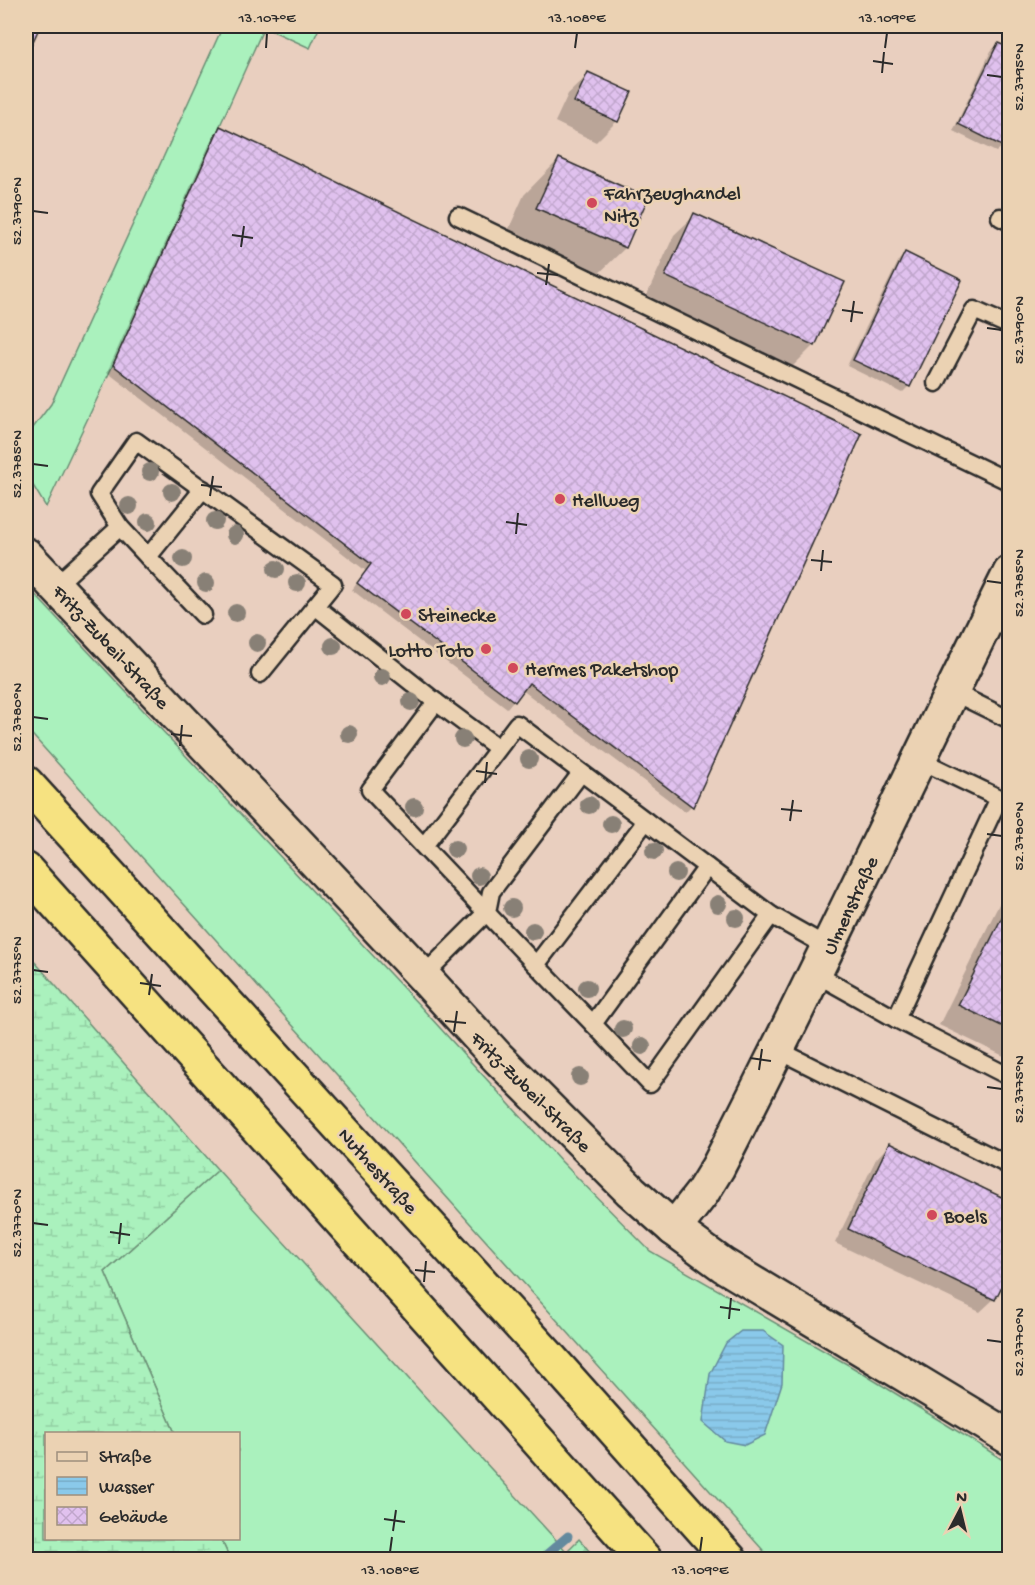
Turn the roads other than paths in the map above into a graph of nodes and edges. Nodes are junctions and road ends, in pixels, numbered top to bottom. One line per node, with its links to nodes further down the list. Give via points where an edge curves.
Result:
1 (458, 216): 4 (lane)
2 (1010, 326): 3 (lane, via 974,310)
3 (936, 383)
4 (1010, 482)
5 (203, 489): 6 (lane, via 136,441 99,494); 8 (lane); 11 (lane, via 333,584)
6 (120, 527): 8 (lane); 10 (lane)
7 (26, 555): 10 (street, Fritz-Zubeil-Straße)
8 (148, 557): 12 (lane)
9 (1010, 573): 14 (street, Ulmenstraße)
10 (55, 586): 30 (street, Fritz-Zubeil-Straße)
11 (315, 606): 13 (lane); 15 (lane)
12 (203, 615)
13 (260, 674)
14 (951, 691): 16 (lane); 18 (street, Ulmenstraße)
15 (436, 702): 17 (lane); 23 (lane, via 370,790)
16 (1010, 720)
17 (498, 748): 19 (lane, via 517,724); 23 (lane)
18 (918, 759): 21 (lane); 28 (street, Ulmenstraße)
19 (581, 773): 22 (lane); 26 (lane, via 491,892)
20 (26, 783): 39 (highway, Nuthestraße)
21 (1004, 800): 31 (lane)
22 (646, 821): 24 (lane); 29 (lane)
23 (424, 846): 26 (lane)
24 (707, 867): 27 (lane); 32 (lane)
25 (26, 870): 38 (highway)
26 (487, 912): 29 (lane); 30 (lane)
27 (771, 915): 28 (lane); 32 (lane, via 650,1084)
28 (822, 961): 31 (lane); 33 (street, Ulmenstraße)
29 (536, 965): 32 (lane)
30 (423, 976): 36 (street, Fritz-Zubeil-Straße, via 498,1058)
31 (896, 1019): 34 (lane)
32 (592, 1023)
33 (778, 1050): 35 (lane); 36 (street, Ulmenstraße, via 718,1167)
34 (1010, 1077)
35 (1010, 1166)
36 (674, 1229): 37 (street, Fritz-Zubeil-Straße, via 723,1265)
37 (1010, 1438)
38 (645, 1560)
39 (730, 1560)

